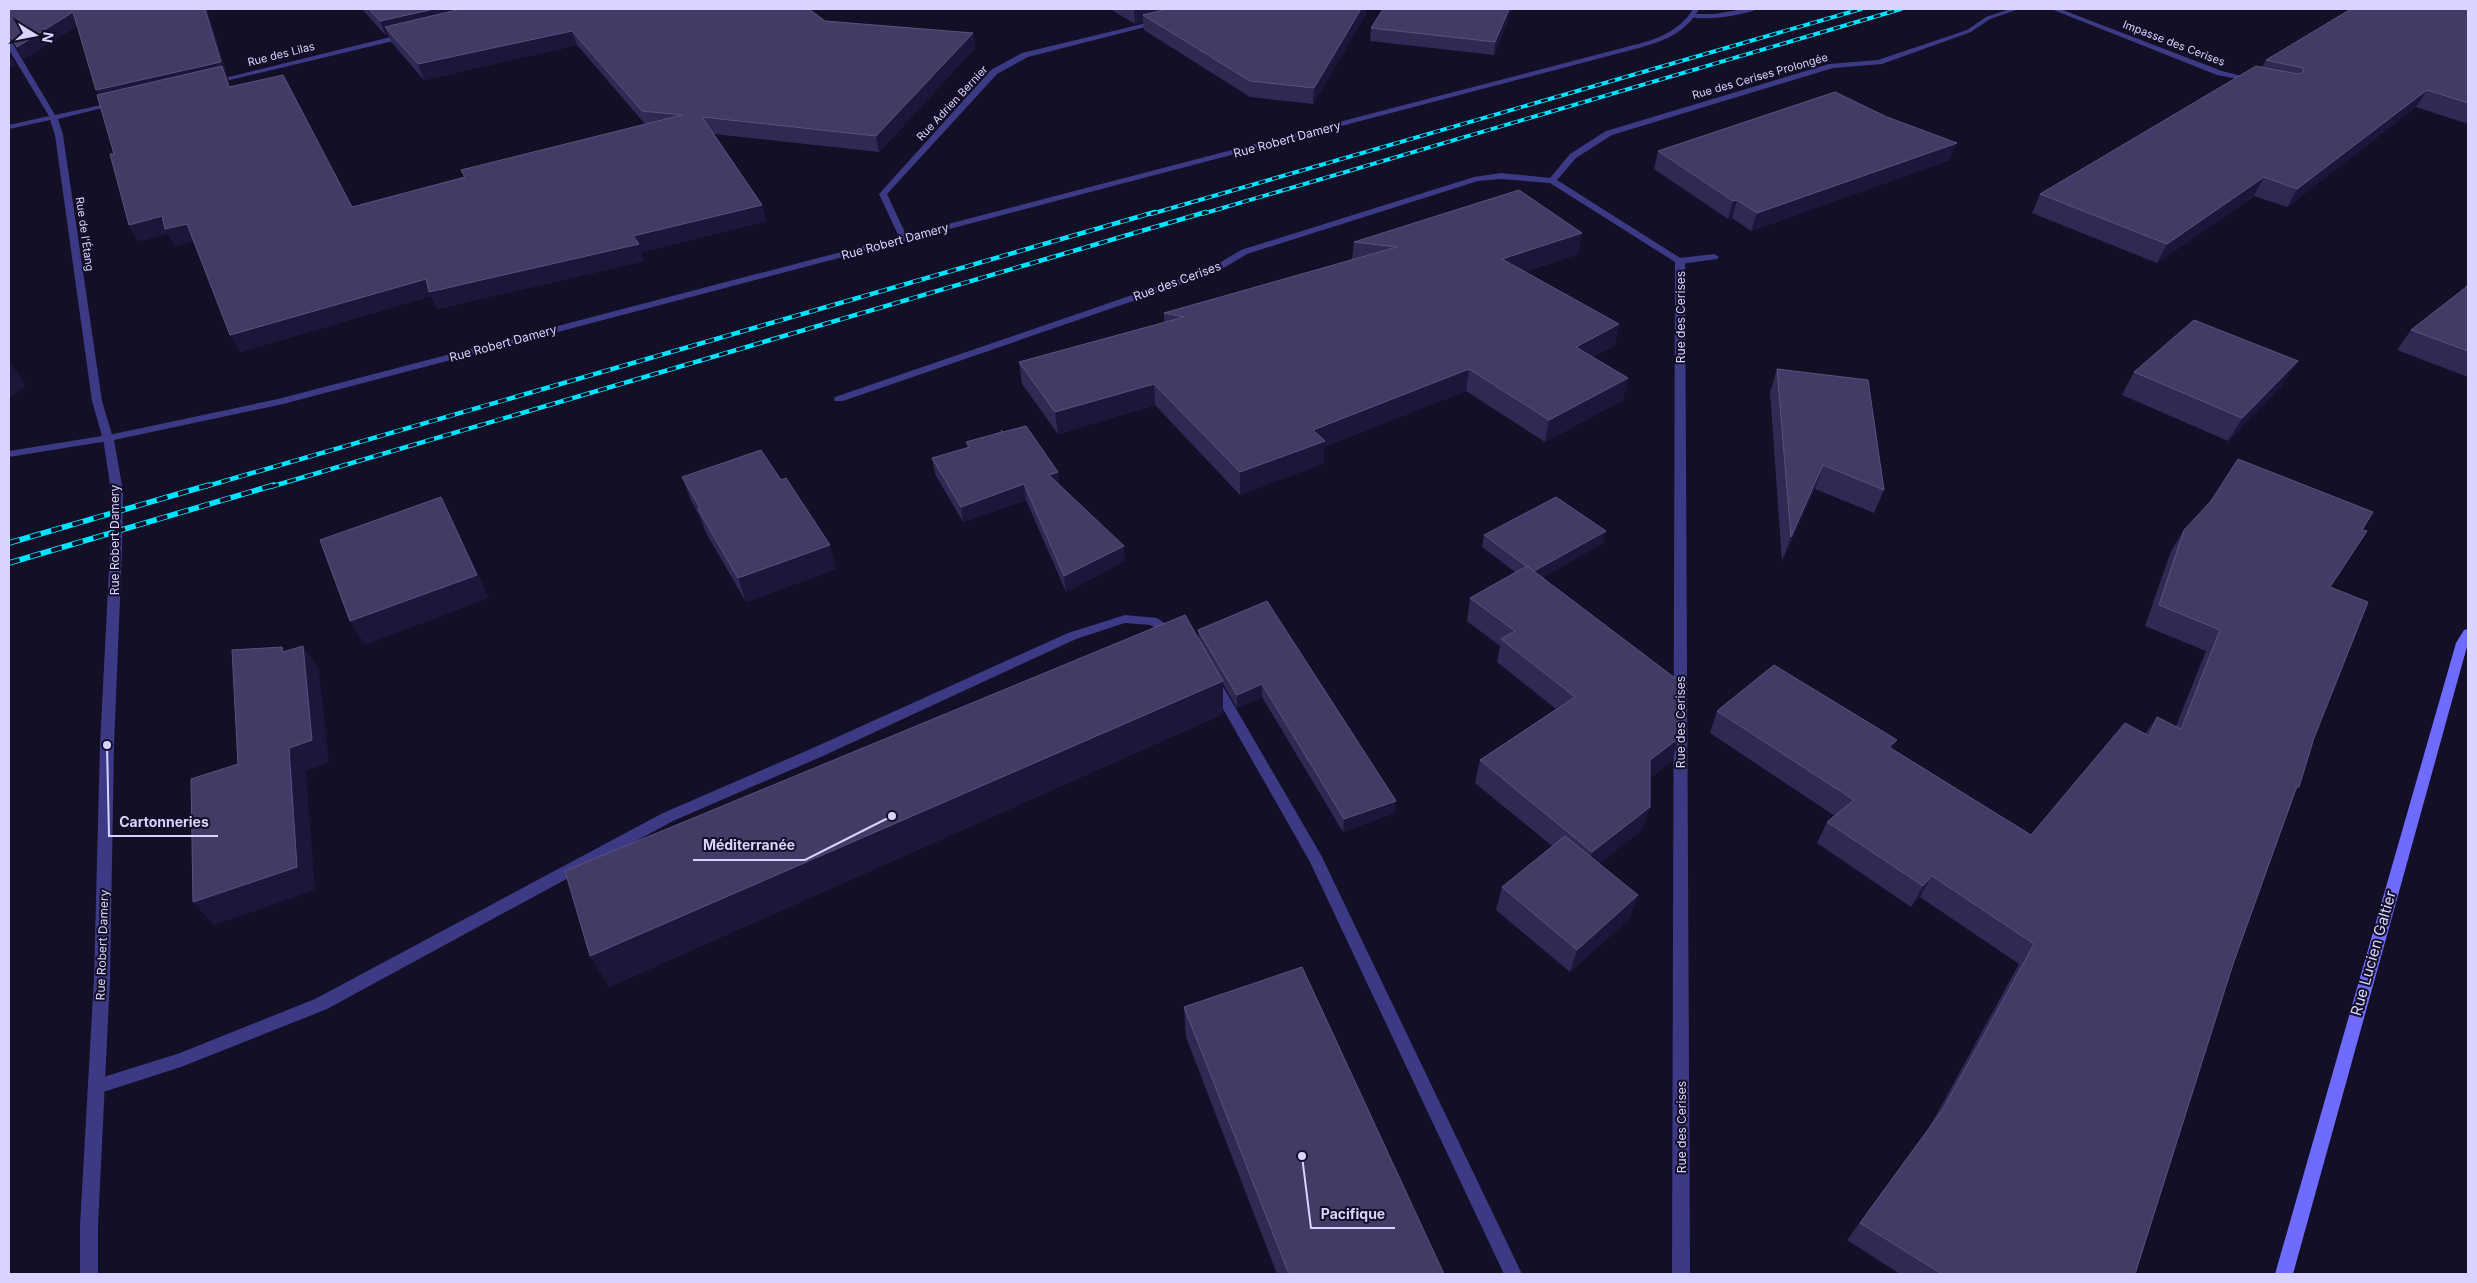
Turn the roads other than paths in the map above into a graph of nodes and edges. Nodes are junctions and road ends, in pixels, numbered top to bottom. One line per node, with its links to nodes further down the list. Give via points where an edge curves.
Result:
1 (1754, 9): 4 (street, via 1714,16)
2 (2016, 9): 13 (street, Rue des Cerises Prolongée, via 1988,18 1969,31 1879,62 1832,66 1609,133 1573,156)
3 (2054, 9): 8 (street, Impasse des Cerises, via 2220,73)
4 (1694, 12): 14 (street, Rue Robert Damery, via 1676,31 1655,41)
5 (1168, 20): 14 (street, Rue Adrien Bernier, via 1025,55 994,72 884,194)
6 (418, 32): 9 (street, Rue des Lilas)
7 (9, 44): 11 (street, Rue de l'Étang)
8 (2263, 82)
9 (206, 84)
10 (120, 103): 11 (street)
11 (53, 117): 12 (street); 18 (street, Rue de l'Étang, via 59,135 97,401)
12 (9, 127)
13 (1552, 180): 16 (street, Rue des Cerises); 17 (street, Rue des Cerises, via 1501,176 1477,179 1244,252 1214,270)
14 (904, 239): 18 (street, Rue Robert Damery, via 279,402)
15 (1714, 257): 16 (street)
16 (1680, 261): 26 (street, Rue des Cerises)
17 (839, 399)
18 (108, 438): 19 (street); 23 (street, Rue Robert Damery, via 117,491 116,550)
19 (9, 454)
20 (2468, 633): 27 (main road, Rue Lucien Galtier, via 2459,653)
21 (1191, 643): 23 (street, via 1153,621 1125,618 1072,636 668,817 321,1004 181,1060)
22 (1210, 676): 25 (street, via 1316,860)
23 (97, 1086): 24 (street, Rue Robert Damery)
24 (89, 1274)
25 (1513, 1274)
26 (1681, 1274)
27 (2284, 1274)

